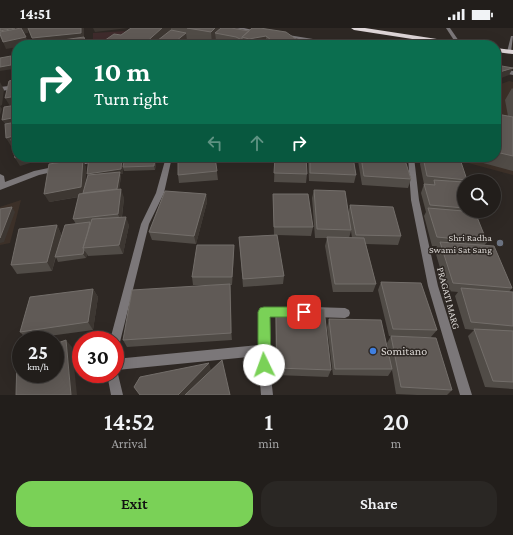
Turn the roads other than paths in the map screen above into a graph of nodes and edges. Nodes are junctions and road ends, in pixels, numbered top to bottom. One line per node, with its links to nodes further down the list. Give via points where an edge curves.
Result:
1 (237, 28): 4 (street)
2 (354, 28): 8 (highway)
3 (448, 28): 9 (street)
4 (264, 32)
5 (279, 35): 7 (street)
6 (513, 37): 11 (street)
7 (312, 40)
8 (429, 40)
9 (456, 40)
10 (501, 51): 11 (highway)
11 (511, 52)
12 (501, 71): 13 (street)
13 (513, 73)
14 (12, 88): 15 (street)
15 (0, 89)
16 (85, 162): 20 (street)
17 (169, 162): 22 (street, via 160,193 145,224)
18 (411, 162): 28 (street, PRAGATI MARG, via 415,200 433,286)
19 (0, 176): 20 (street)
20 (1, 186)
21 (344, 313): 23 (street, via 264,312)
22 (118, 331)
23 (263, 350): 24 (street); 27 (street)
24 (124, 364)
25 (115, 383): 26 (street)
26 (117, 395)
27 (266, 395)
28 (466, 395)

